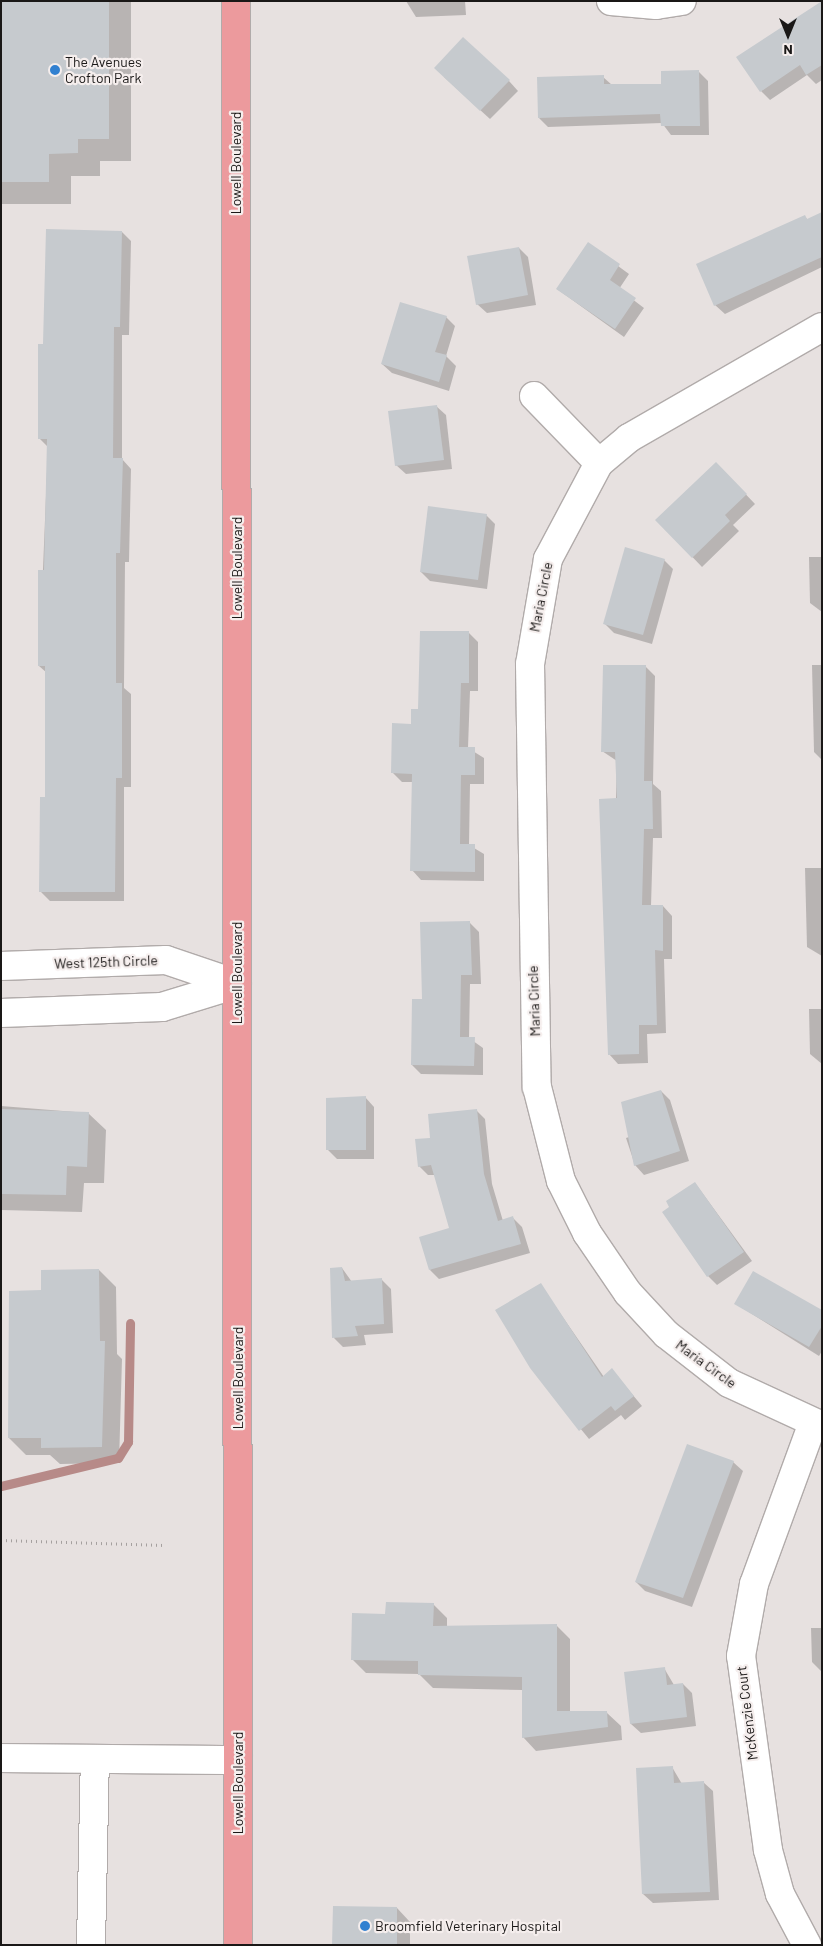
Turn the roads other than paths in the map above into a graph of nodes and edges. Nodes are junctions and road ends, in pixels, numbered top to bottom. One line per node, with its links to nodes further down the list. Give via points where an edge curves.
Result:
1 (236, 1): 8 (main road, Lowell Boulevard)
2 (611, 1): 3 (street, via 656,5)
3 (682, 1)
4 (822, 327): 6 (street, Maria Circle, via 629,438)
5 (534, 396): 6 (street)
6 (600, 463): 10 (street, Maria Circle, via 548,559 530,664 537,1087 561,1181 587,1233 628,1294 666,1334 729,1383)
7 (1, 966): 8 (street, West 125th Circle, via 166,960)
8 (237, 984): 9 (street, via 162,1007); 13 (main road, Lowell Boulevard)
9 (1, 1013)
10 (817, 1425): 16 (street, McKenzie Court, via 754,1584 741,1656 742,1687 768,1850 780,1894)
11 (1, 1758): 12 (street)
12 (95, 1760): 13 (street); 14 (street)
13 (238, 1760): 15 (main road, Lowell Boulevard)
14 (91, 1945)
15 (238, 1945)
16 (807, 1945)

